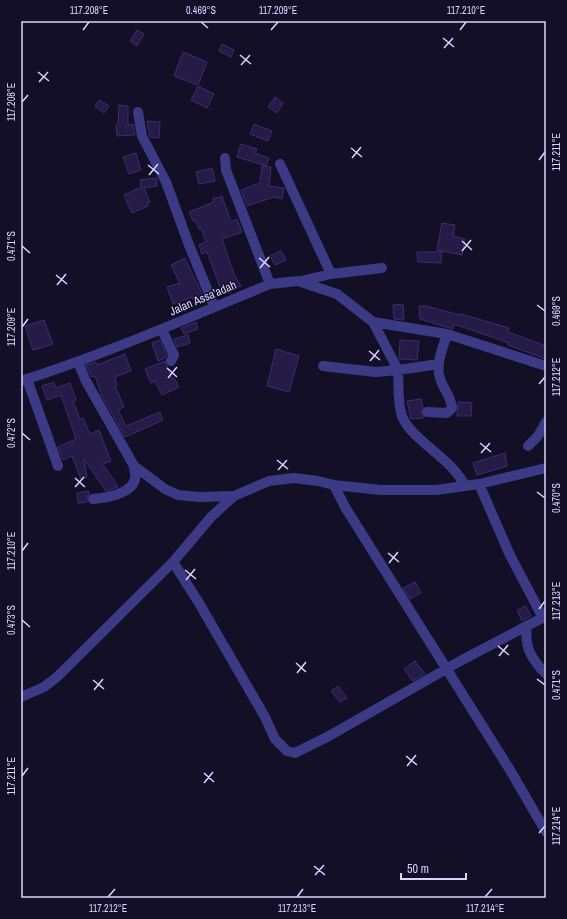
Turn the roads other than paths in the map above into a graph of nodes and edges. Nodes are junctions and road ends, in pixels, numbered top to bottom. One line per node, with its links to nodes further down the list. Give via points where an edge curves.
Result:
1 (138, 112): 8 (street, via 142,136 166,182)
2 (225, 158): 7 (street, via 226,170)
3 (280, 164): 5 (street)
4 (382, 268): 5 (street, Jalan Assa'adah)
5 (331, 274): 6 (street, Jalan Assa'adah)
6 (298, 281): 7 (street, Jalan Assa'adah); 9 (street, via 337,294)
7 (270, 284): 8 (street, Jalan Assa'adah)
8 (214, 306): 10 (street, Jalan Assa'adah)
9 (373, 322): 11 (street); 17 (street)
10 (162, 330): 12 (street, via 174,355); 13 (street, Jalan Assa'adah)
11 (447, 334): 14 (street); 16 (street)
12 (171, 361)
13 (78, 362): 18 (street, Jalan Assa'adah); 23 (street)
14 (439, 364): 17 (street); 19 (street, via 439,378 452,401 452,408 447,413)
15 (323, 366): 17 (street, via 376,372)
16 (546, 366)
17 (398, 370): 27 (street, via 402,417 412,430 457,472)
18 (24, 380): 22 (street)
19 (427, 412)
20 (546, 422): 21 (street)
21 (528, 446)
22 (58, 466)
23 (134, 466): 28 (street, via 151,480 178,494 199,497); 29 (street, via 135,479 131,486 106,498)
24 (546, 468): 25 (street)
25 (479, 484): 27 (street); 31 (street, via 509,553)
26 (334, 485): 27 (street, via 381,490 436,490); 28 (street, via 294,478 269,482); 33 (street, via 345,508)
27 (465, 486)
28 (234, 496): 30 (street, via 211,517)
29 (93, 499)
30 (173, 562): 33 (street, via 207,616 275,739 287,751 300,751); 35 (street, via 57,677 44,687)
31 (545, 617): 32 (street)
32 (527, 627): 33 (street); 34 (street, via 526,641 530,653 534,662)
33 (446, 669): 36 (street, via 514,775)
34 (546, 674)
35 (21, 697)
36 (546, 832)

